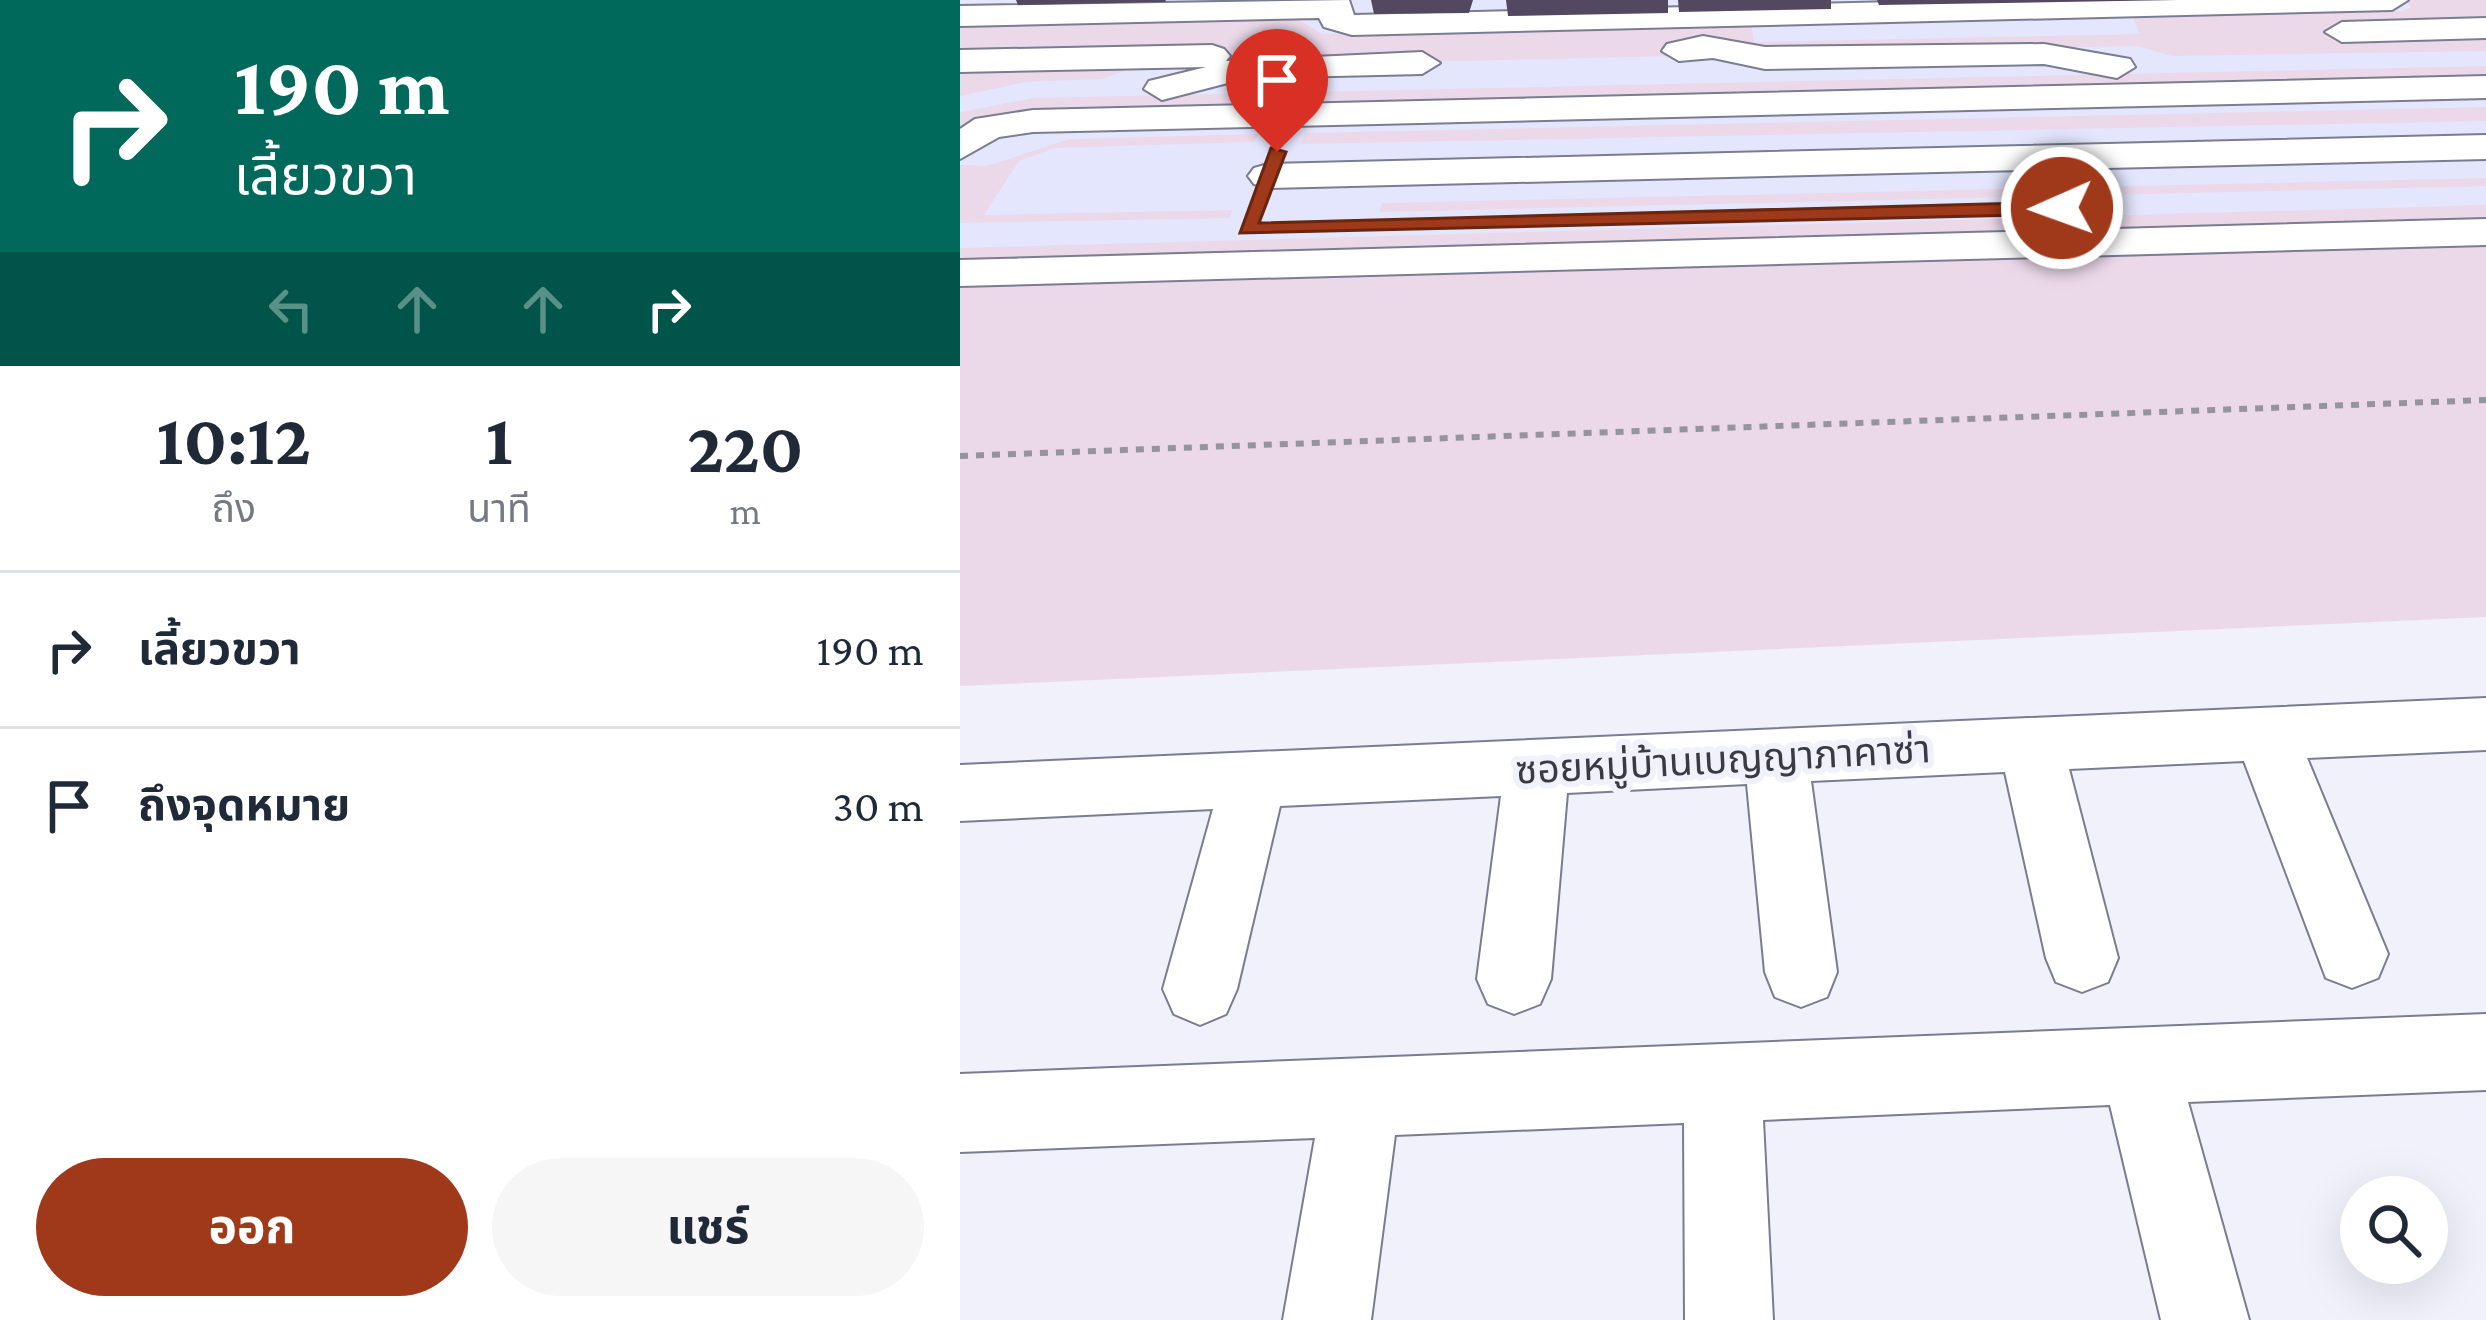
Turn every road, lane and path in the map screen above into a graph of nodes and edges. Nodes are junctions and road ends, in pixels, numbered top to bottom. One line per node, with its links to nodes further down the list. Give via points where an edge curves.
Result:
1 (2392, 0): 5 (street)
2 (2450, 0): 8 (street)
3 (1333, 4): 4 (street); 6 (street, via 1336,20 1352,25)
4 (1176, 6): 7 (street)
5 (1869, 7): 6 (street)
6 (1492, 11)
7 (960, 16)
8 (2484, 38): 10 (street); 14 (street)
9 (1688, 47): 10 (street); 11 (street); 12 (street)
10 (1735, 48): 14 (street, via 1744,58 2044,54)
11 (1636, 59)
12 (960, 61)
13 (1460, 62): 16 (street, via 1246,68)
14 (2117, 68): 16 (street)
15 (2486, 87): 21 (street, via 1033,121 988,127)
16 (1162, 88): 18 (street, via 1035,92)
17 (2486, 100): 19 (street)
18 (960, 105)
19 (1287, 127): 20 (street, via 1261,194); 21 (street, via 1077,132 1011,155)
20 (2486, 147)
21 (960, 151)
22 (2486, 197): 24 (street)
23 (2486, 232): 25 (street)
24 (960, 236)
25 (960, 273)
26 (2486, 400): 27 (path)
27 (960, 456)
28 (2486, 724): 29 (street, ซอยหมู่บ้านเบญญาภาคาซ่า)
29 (2265, 734): 30 (street, ซอยหมู่บ้านเบญญาภาคาซ่า); 35 (street)
30 (2030, 745): 31 (street, ซอยหมู่บ้านเบญญาภาคาซ่า); 36 (street)
31 (1775, 756): 32 (street, ซอยหมู่บ้านเบญญาภาคาซ่า); 37 (street)
32 (1537, 767): 33 (street, ซอยหมู่บ้านเบญญาภาคาซ่า); 38 (street)
33 (1252, 781): 34 (street, ซอยหมู่บ้านเบญญาภาคาซ่า); 39 (street)
34 (967, 808)
35 (2352, 953)
36 (2082, 958)
37 (1801, 972)
38 (1514, 979)
39 (1200, 989)
40 (2486, 1052): 41 (street)
41 (2139, 1066): 42 (street); 47 (street)
42 (1724, 1083): 43 (street); 46 (street)
43 (1361, 1097): 44 (street); 45 (street)
44 (962, 1117)
45 (1328, 1320)
46 (1730, 1320)
47 (2205, 1320)

